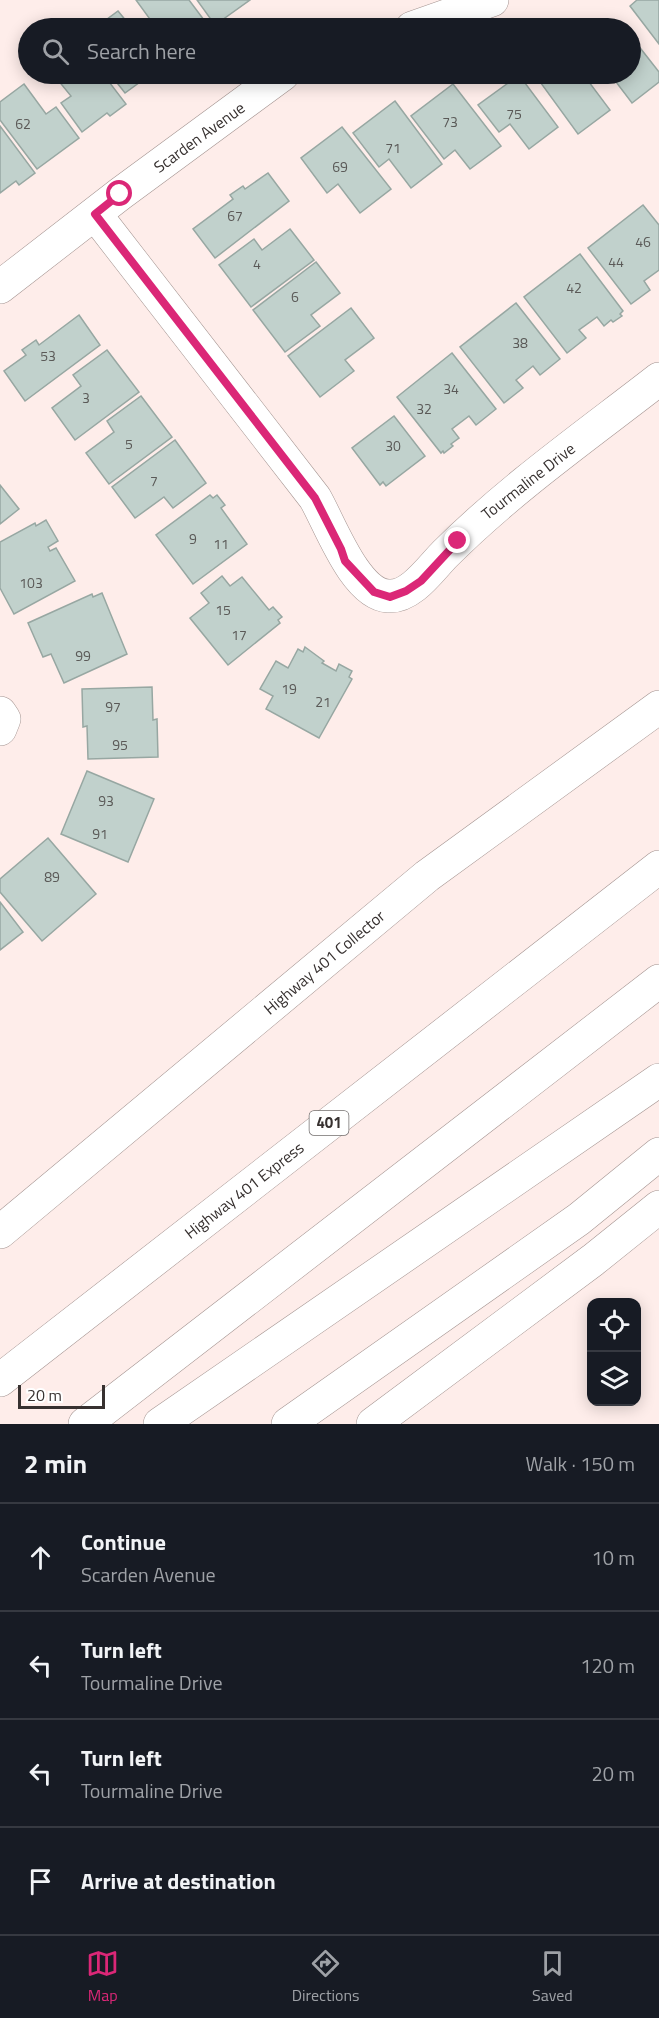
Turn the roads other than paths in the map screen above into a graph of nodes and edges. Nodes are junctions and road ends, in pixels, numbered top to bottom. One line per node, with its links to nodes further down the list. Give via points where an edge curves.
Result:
1 (492, 0): 2 (main road)
2 (441, 18)
3 (270, 84): 4 (main road, Scarden Avenue)
4 (95, 214): 5 (main road, Scarden Avenue); 6 (main road, Tourmaline Drive, via 315,498 345,561 374,592 390,597 421,581 478,520)
5 (0, 287)
6 (659, 379)
7 (659, 707): 15 (main road, Highway 401 Collector, via 427,876)
8 (0, 713): 9 (main road, via 4,719)
9 (0, 729)
10 (659, 867): 16 (main road, Highway 401 Express / 401)
11 (659, 981): 17 (main road)
12 (659, 1080): 18 (main road)
13 (659, 1154): 19 (main road, via 579,1219)
14 (659, 1207): 20 (main road)
15 (0, 1232)
16 (0, 1380)
17 (86, 1424)
18 (160, 1424)
19 (288, 1424)
20 (373, 1424)

